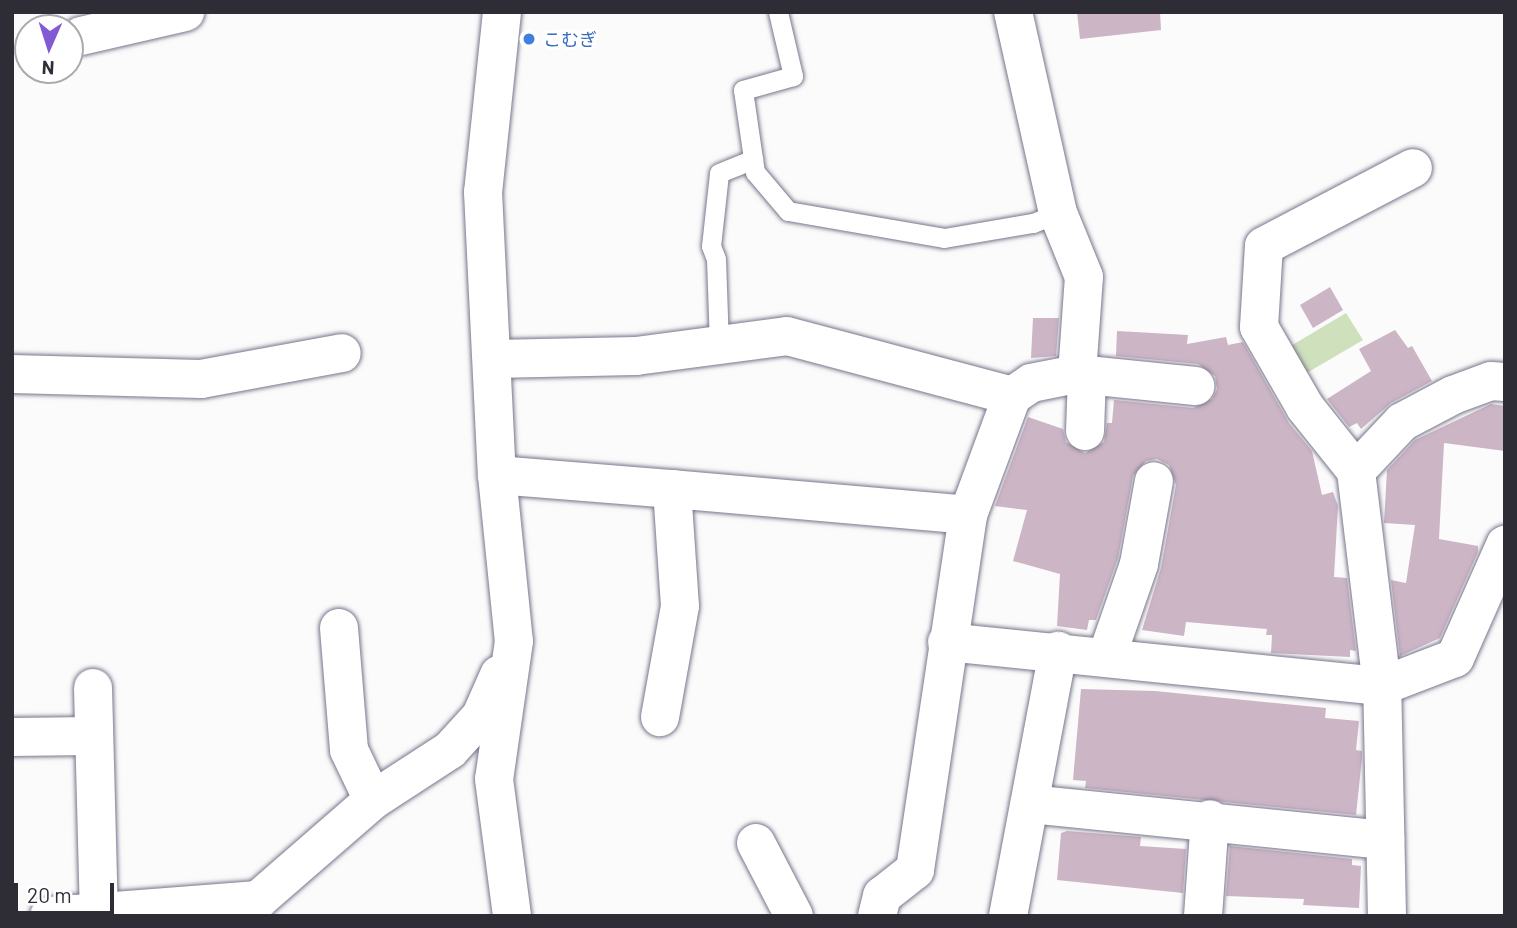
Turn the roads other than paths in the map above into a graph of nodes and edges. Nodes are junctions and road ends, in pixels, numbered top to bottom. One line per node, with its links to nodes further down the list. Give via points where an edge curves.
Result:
1 (185, 12): 5 (street)
2 (502, 12): 11 (street, via 483,192)
3 (778, 12): 6 (lane, via 793,76 743,90)
4 (1013, 12): 8 (street)
5 (84, 35)
6 (753, 159): 8 (lane, via 755,172 789,211 944,238 1033,223); 9 (lane, via 719,173 712,246)
7 (1413, 168): 18 (street, via 1264,246 1259,327 1305,407)
8 (1058, 212): 13 (street, via 1084,277)
9 (719, 345): 11 (street, via 636,356); 16 (street, via 788,336)
10 (342, 353): 12 (street, via 201,379)
11 (493, 359): 19 (street)
12 (12, 374)
13 (1082, 375): 15 (street); 16 (street, via 1031,383); 17 (street)
14 (1505, 382): 18 (street, via 1491,381 1453,395 1402,422)
15 (1195, 386)
16 (1012, 396): 22 (street)
17 (1085, 431)
18 (1356, 471): 29 (street)
19 (497, 475): 21 (street); 25 (street)
20 (1154, 481): 28 (street, via 1139,564)
21 (672, 489): 22 (street); 31 (street, via 680,606)
22 (968, 515): 26 (street)
23 (1505, 545): 29 (street, via 1455,658)
24 (339, 628): 36 (street, via 349,750)
25 (514, 641): 34 (street, via 481,716); 35 (street)
26 (947, 642): 27 (street); 46 (street, via 915,870 882,896)
27 (1058, 651): 28 (street); 37 (street)
28 (1107, 656): 29 (street)
29 (1382, 686): 39 (street)
30 (93, 688): 32 (street)
31 (660, 718)
32 (92, 736): 33 (street); 42 (street)
33 (12, 737)
34 (450, 750): 35 (street); 36 (street)
35 (494, 779): 44 (street)
36 (373, 800): 41 (street)
37 (1030, 804): 38 (street); 47 (street)
38 (1210, 819): 39 (street); 48 (street)
39 (1385, 840): 49 (street)
40 (756, 843): 45 (street)
41 (253, 908): 42 (street)
42 (99, 912): 43 (street)
43 (49, 916)
44 (512, 916)
45 (794, 916)
46 (877, 916)
47 (1008, 916)
48 (1203, 916)
49 (1387, 916)

